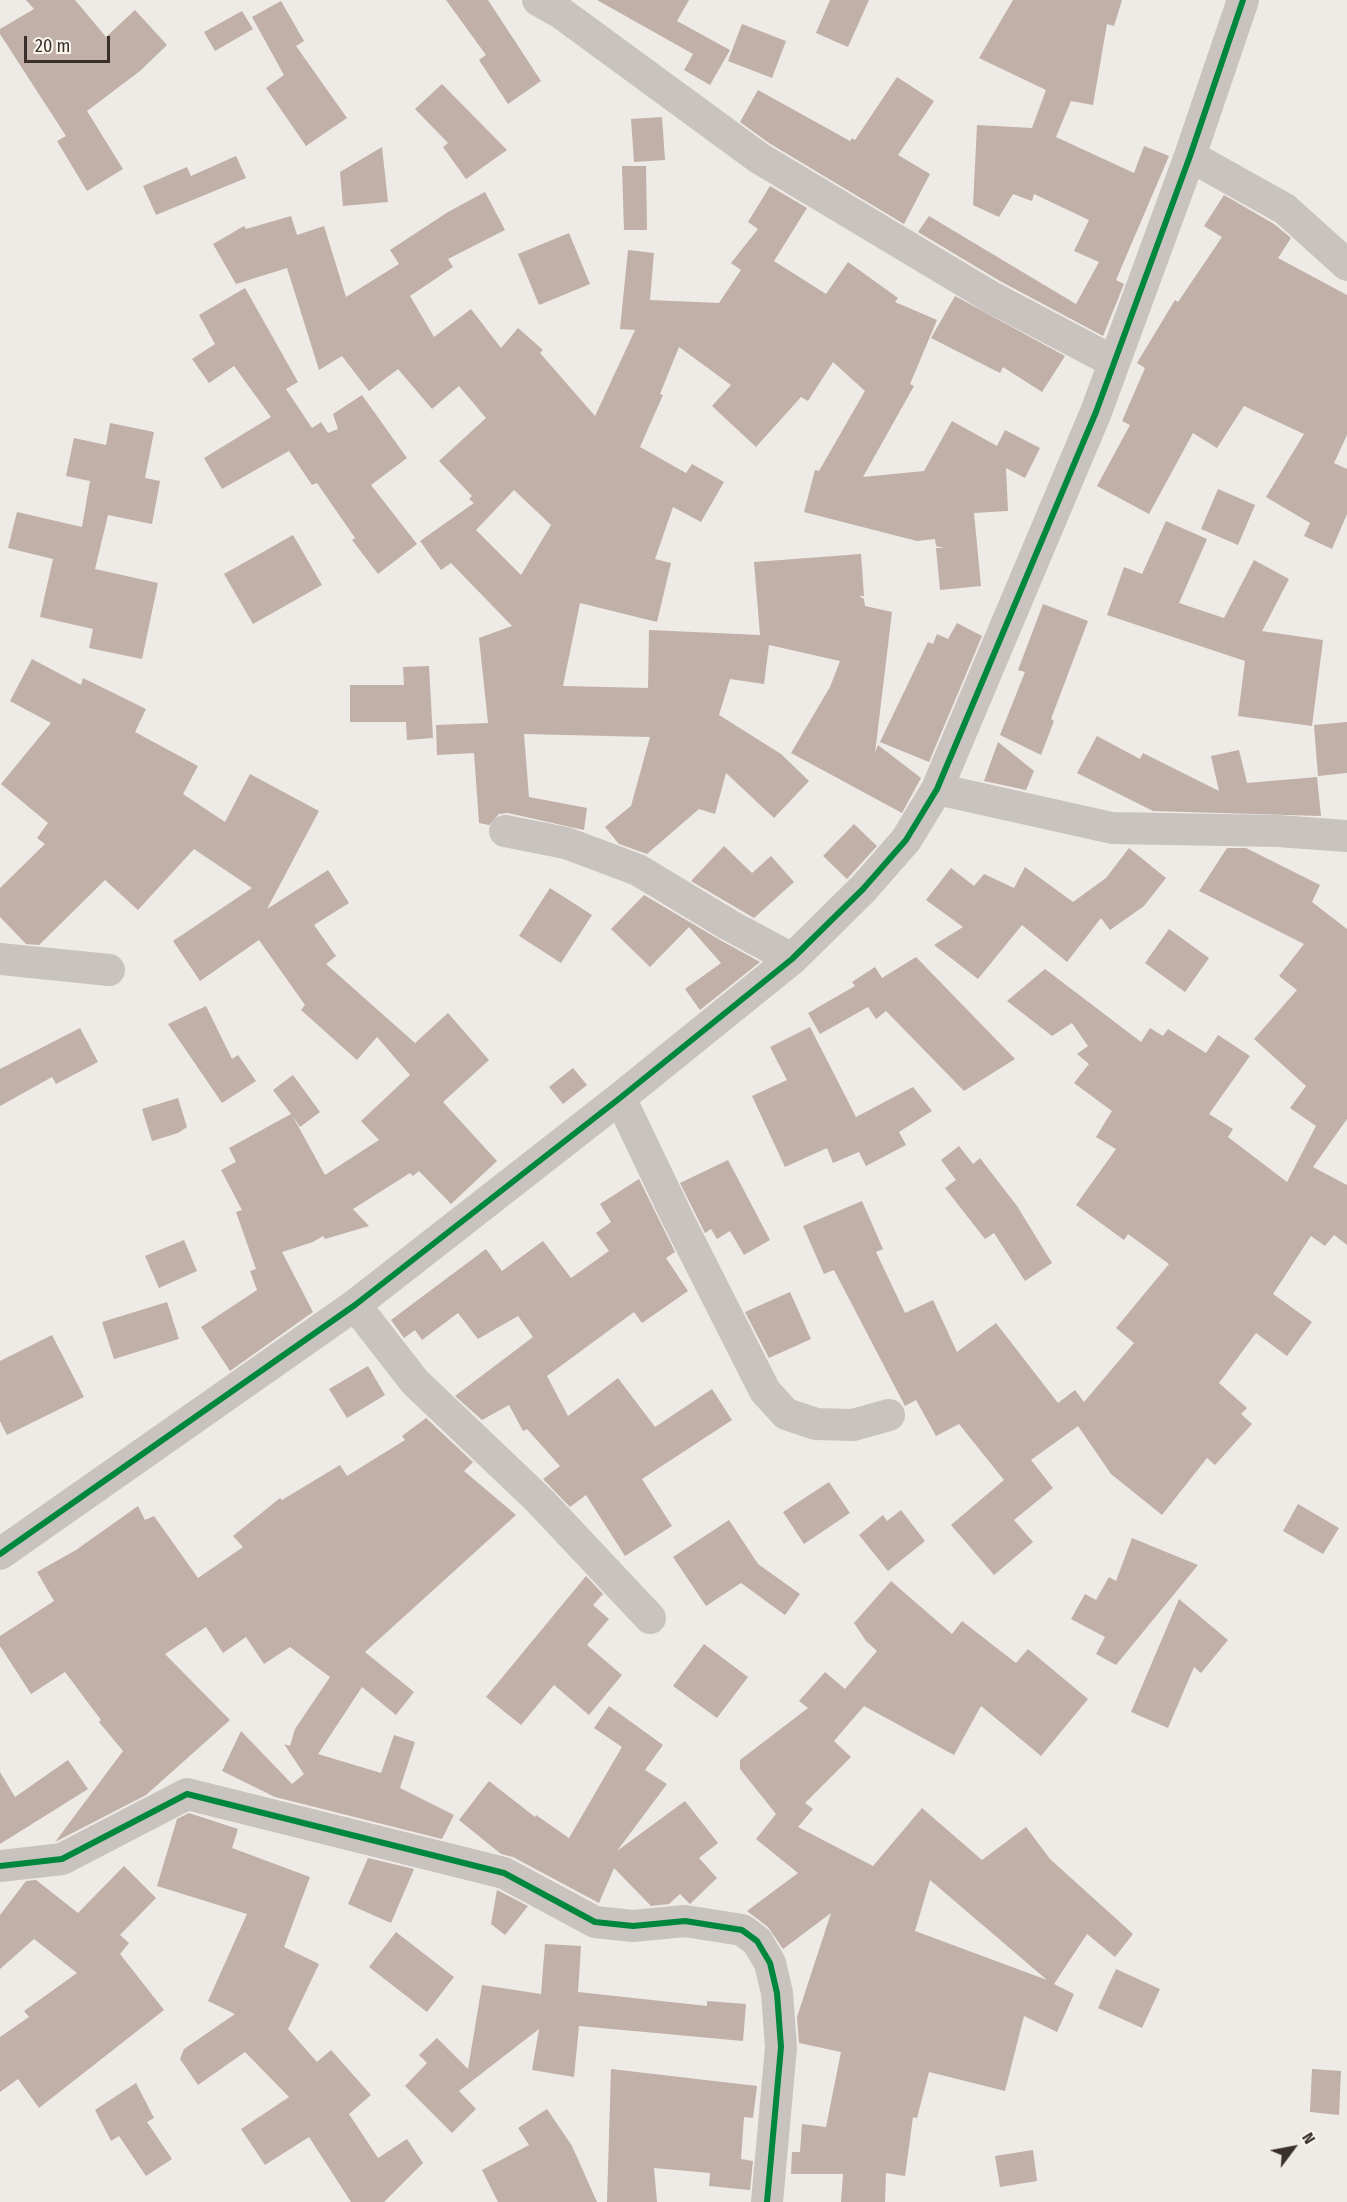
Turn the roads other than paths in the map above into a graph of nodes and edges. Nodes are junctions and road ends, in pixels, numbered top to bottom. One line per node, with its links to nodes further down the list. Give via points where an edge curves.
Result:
1 (538, 0): 5 (street, via 759,158 991,297)
2 (1243, 0): 3 (street)
3 (1190, 156): 4 (street, via 1285,209); 5 (street)
4 (1347, 265)
5 (1114, 362): 6 (street)
6 (937, 789): 8 (street, via 1112,828); 10 (street, via 906,840)
7 (505, 831): 10 (street, via 566,843 638,870)
8 (1347, 836)
9 (0, 959): 11 (street)
10 (792, 959): 12 (street)
11 (110, 970)
12 (620, 1098): 13 (street); 14 (street, via 765,1391 786,1414 816,1424 853,1425)
13 (355, 1305): 15 (street); 16 (street, via 415,1382 540,1501)
14 (889, 1415)
15 (0, 1554)
16 (650, 1618)
17 (0, 1866): 18 (street, via 62,1859 187,1794 504,1873 595,1922 633,1926 685,1921 742,1930 757,1941 770,1962 777,1993 781,2047)
18 (766, 2202)

